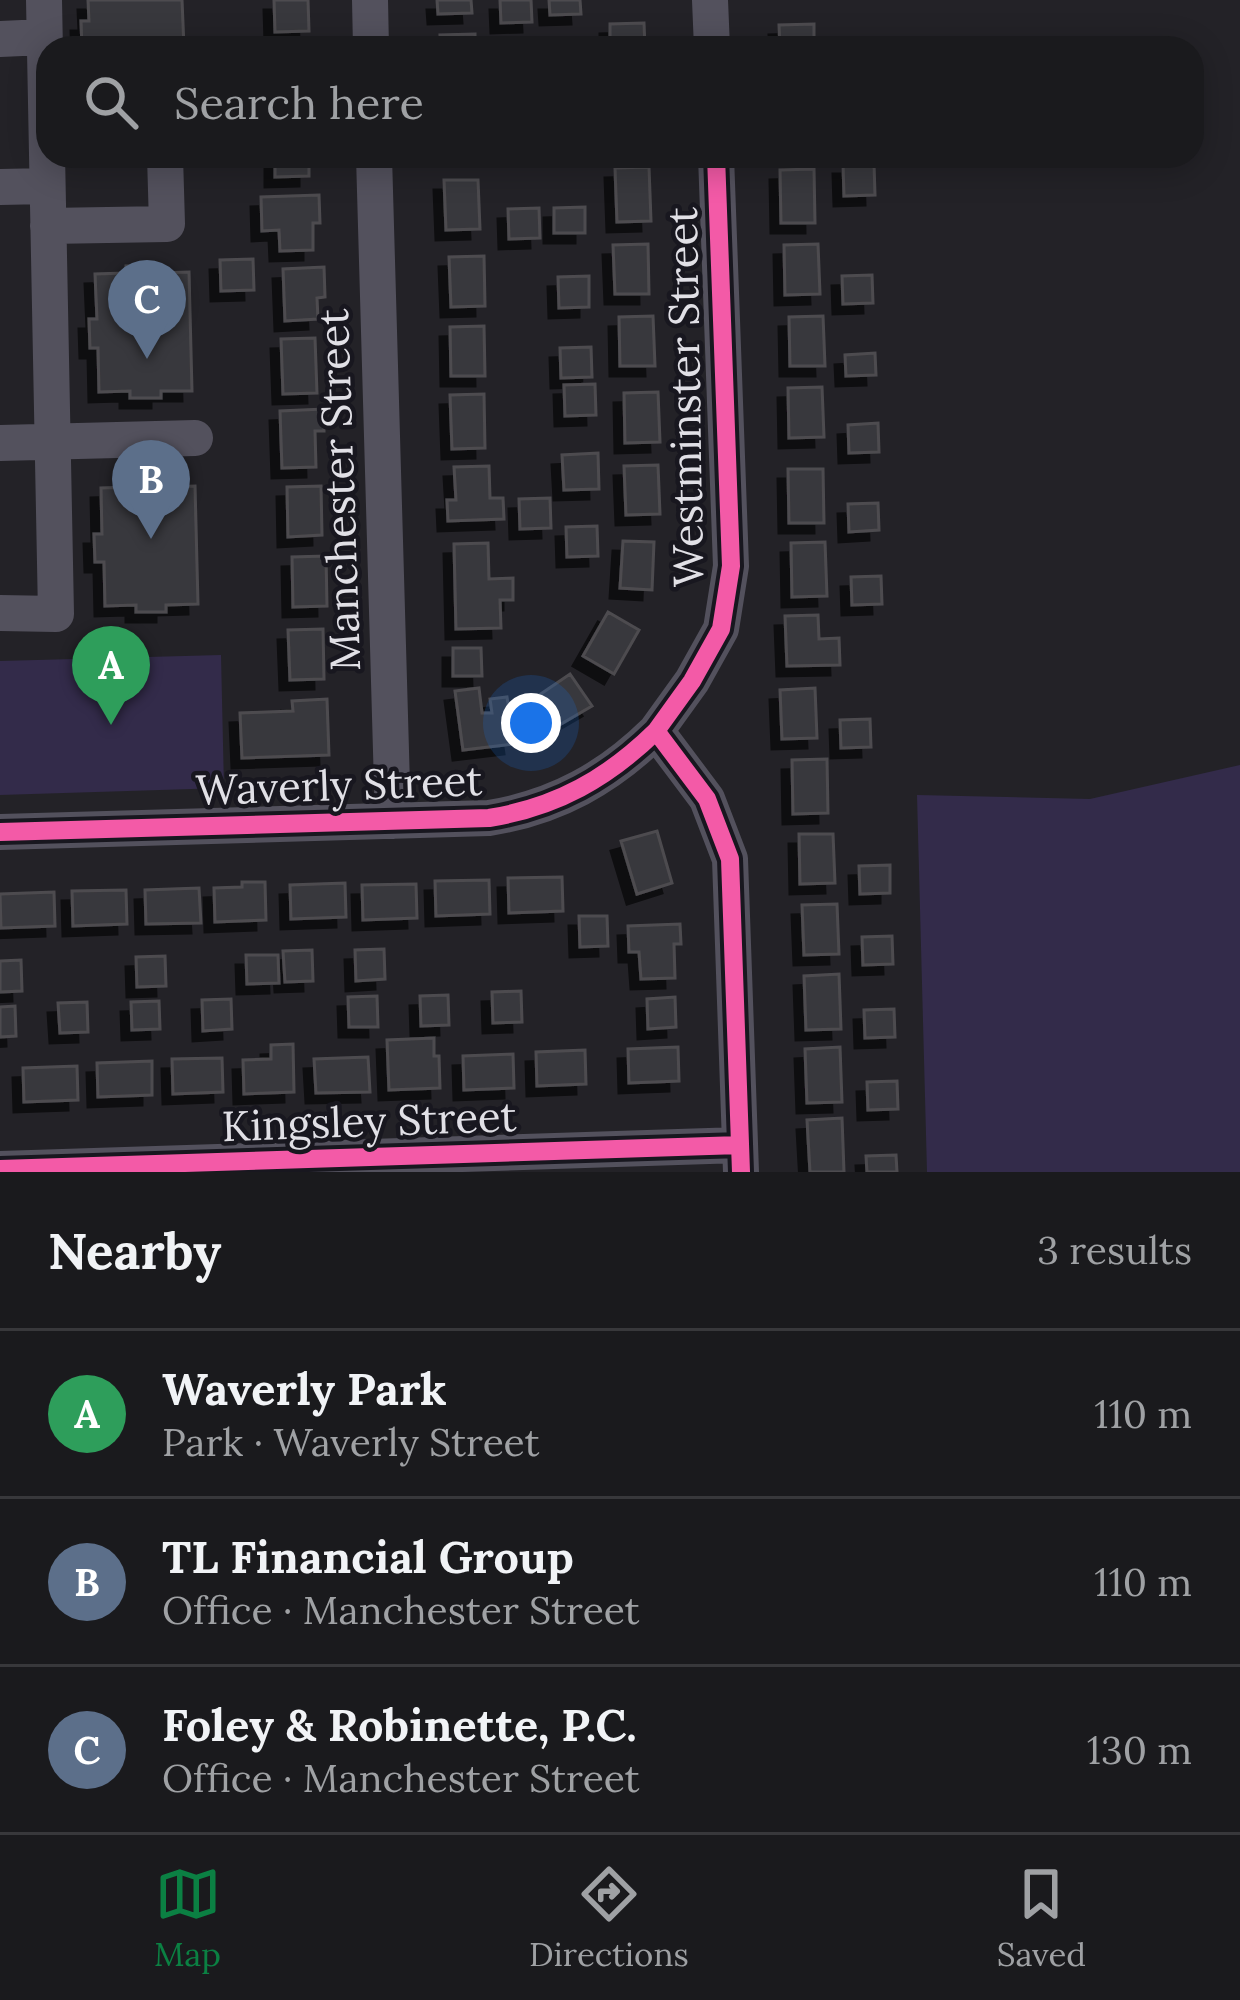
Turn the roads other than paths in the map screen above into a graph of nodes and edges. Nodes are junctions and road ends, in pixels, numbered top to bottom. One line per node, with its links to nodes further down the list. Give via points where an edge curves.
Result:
1 (44, 0): 4 (street)
2 (370, 0): 5 (street)
3 (710, 0): 6 (street)
4 (44, 36)
5 (371, 36)
6 (712, 36)
7 (36, 38): 8 (street)
8 (0, 39)
9 (47, 168): 13 (street)
10 (165, 168): 15 (street, via 166,224)
11 (374, 168): 21 (street, Manchester Street)
12 (716, 168): 20 (street, Westminster Street, via 731,566 721,629)
13 (47, 186): 14 (street); 15 (street)
14 (0, 187)
15 (48, 226): 17 (street)
16 (195, 438): 17 (street)
17 (52, 442): 18 (street); 19 (street, via 56,614)
18 (0, 443)
19 (0, 614)
20 (656, 731): 21 (street, Waverly Street, via 604,776 544,806 489,818); 23 (street, via 707,800 730,859)
21 (394, 821): 22 (street, Waverly Street)
22 (0, 832)
23 (741, 1159): 24 (street, Kingsley Street)
24 (0, 1169)

